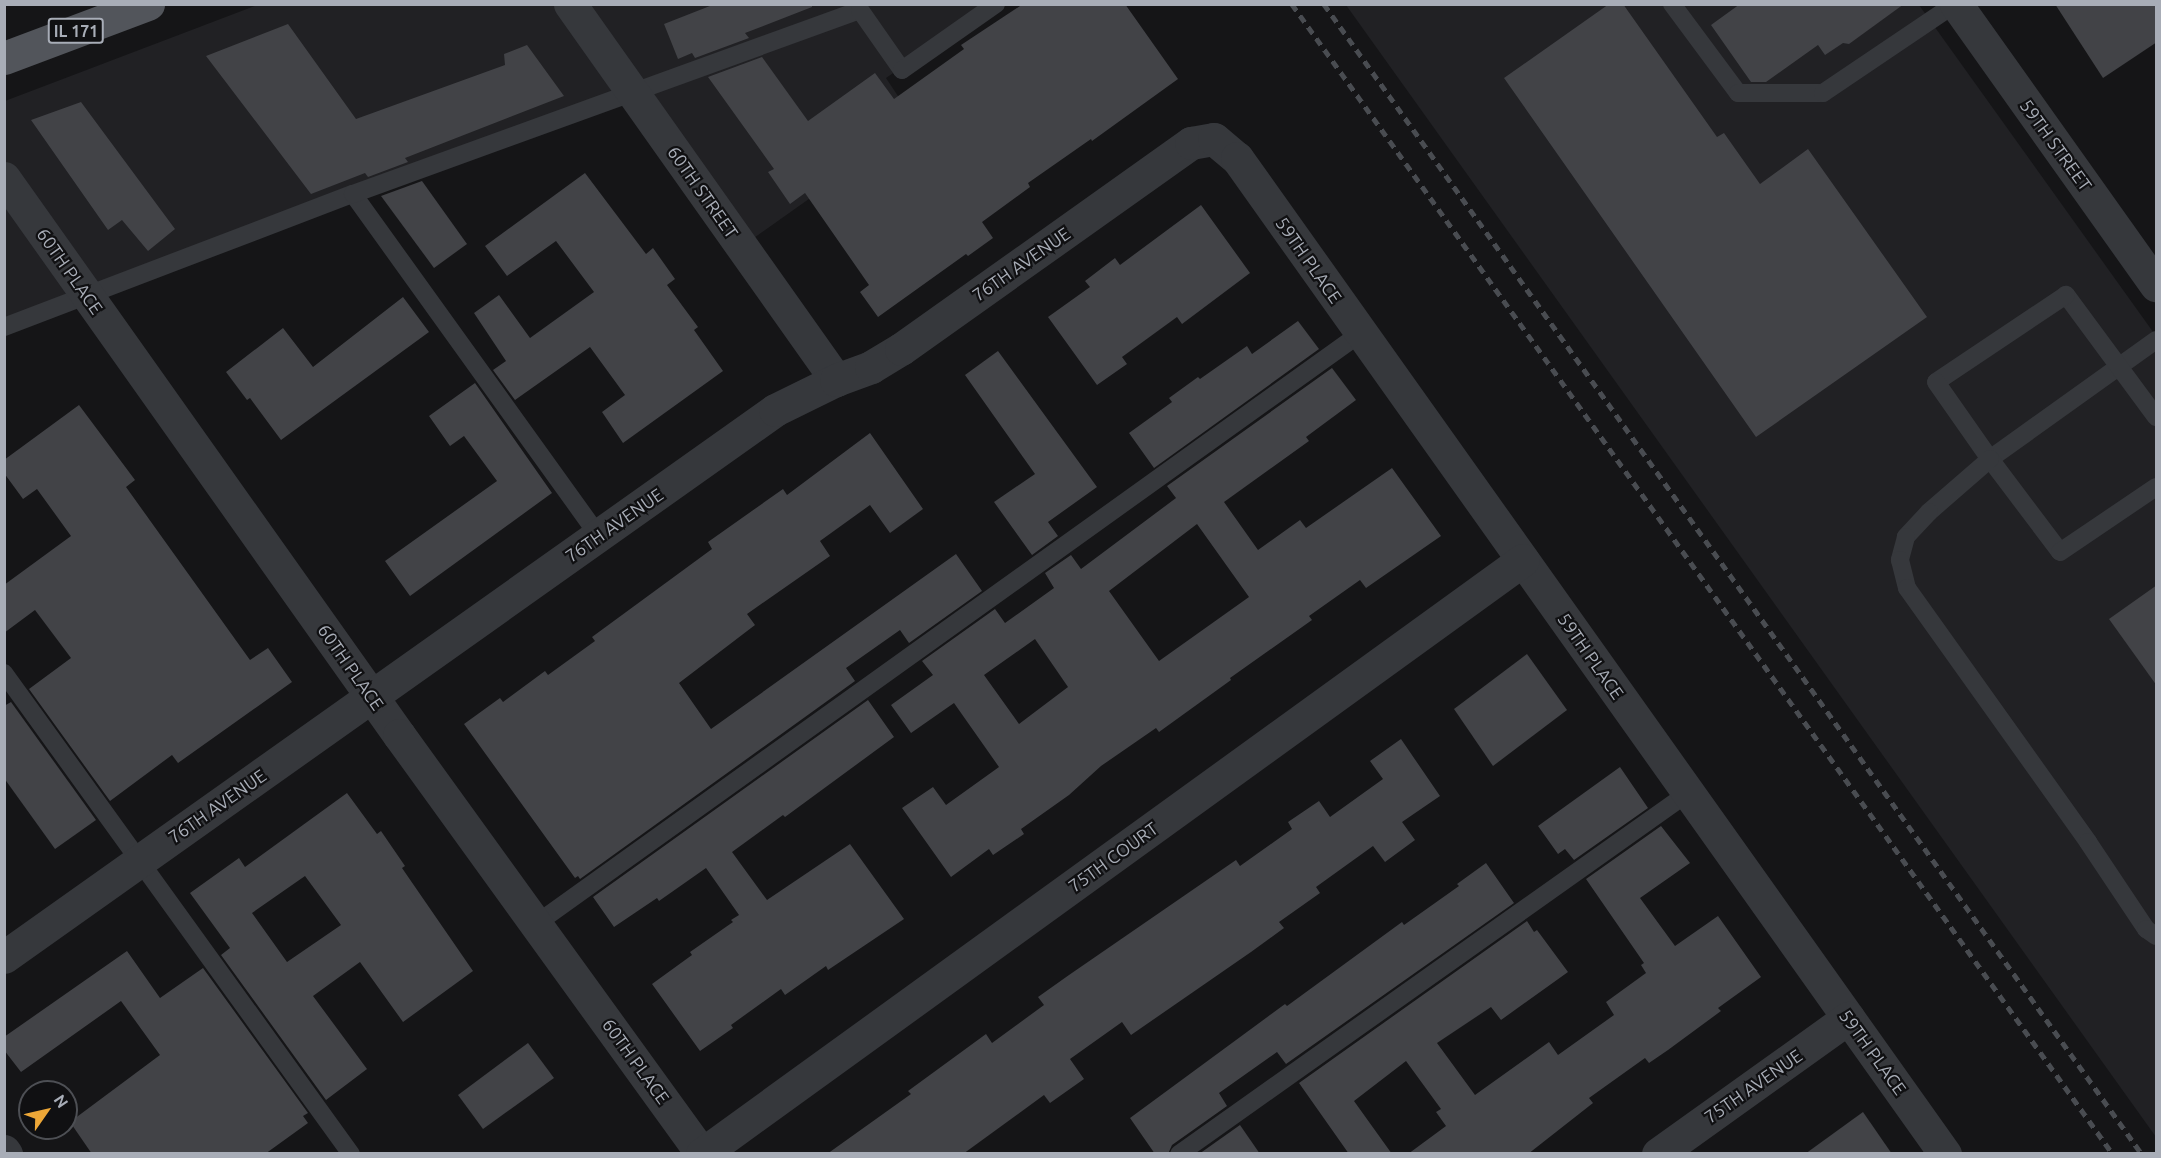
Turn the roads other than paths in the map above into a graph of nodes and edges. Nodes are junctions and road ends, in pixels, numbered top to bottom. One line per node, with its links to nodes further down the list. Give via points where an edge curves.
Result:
1 (148, 4): 6 (main road, IL 171)
2 (570, 4): 7 (street, 60TH STREET)
3 (996, 4): 7 (lane, via 902,70 861,10)
4 (1672, 4): 5 (lane, via 1738,93 1823,93)
5 (1955, 4): 11 (street, 59TH STREET)
6 (4, 58)
7 (632, 92): 10 (lane); 17 (street, 60TH STREET)
8 (1237, 158): 14 (street, 59TH PLACE); 17 (street, 76TH AVENUE, via 1214,139 1191,143 901,349 871,367)
9 (4, 178): 12 (street, 60TH PLACE)
10 (353, 194): 12 (lane); 21 (lane)
11 (2157, 285)
12 (88, 296): 13 (lane); 24 (street, 60TH PLACE)
13 (4, 327)
14 (1361, 333): 22 (street, 59TH PLACE); 27 (lane)
15 (2157, 340): 16 (lane)
16 (2120, 367): 18 (lane); 19 (lane); 19 (lane, via 2066,295 1936,382)
17 (836, 380): 21 (street, 76TH AVENUE, via 775,410)
18 (2157, 417)
19 (1990, 459): 20 (lane, via 2060,552); 28 (lane, via 1906,537 1900,560 1907,588 2146,929)
20 (2157, 487)
21 (599, 536): 24 (street, 76TH AVENUE)
22 (1523, 560): 25 (street, 59TH PLACE); 32 (street, 75TH COURT)
23 (4, 673): 26 (lane)
24 (372, 697): 26 (street, 76TH AVENUE); 27 (street, 60TH PLACE)
25 (1688, 793): 30 (street, 59TH PLACE); 33 (lane)
26 (139, 862): 29 (street, 76TH AVENUE); 31 (lane)
27 (536, 924): 32 (street, 60TH PLACE)
28 (2157, 936)
29 (4, 957)
30 (1848, 1018): 34 (street, 75TH AVENUE); 35 (street, 59TH PLACE)
31 (351, 1154)
32 (702, 1154)
33 (1179, 1154)
34 (1658, 1154)
35 (1946, 1154)

